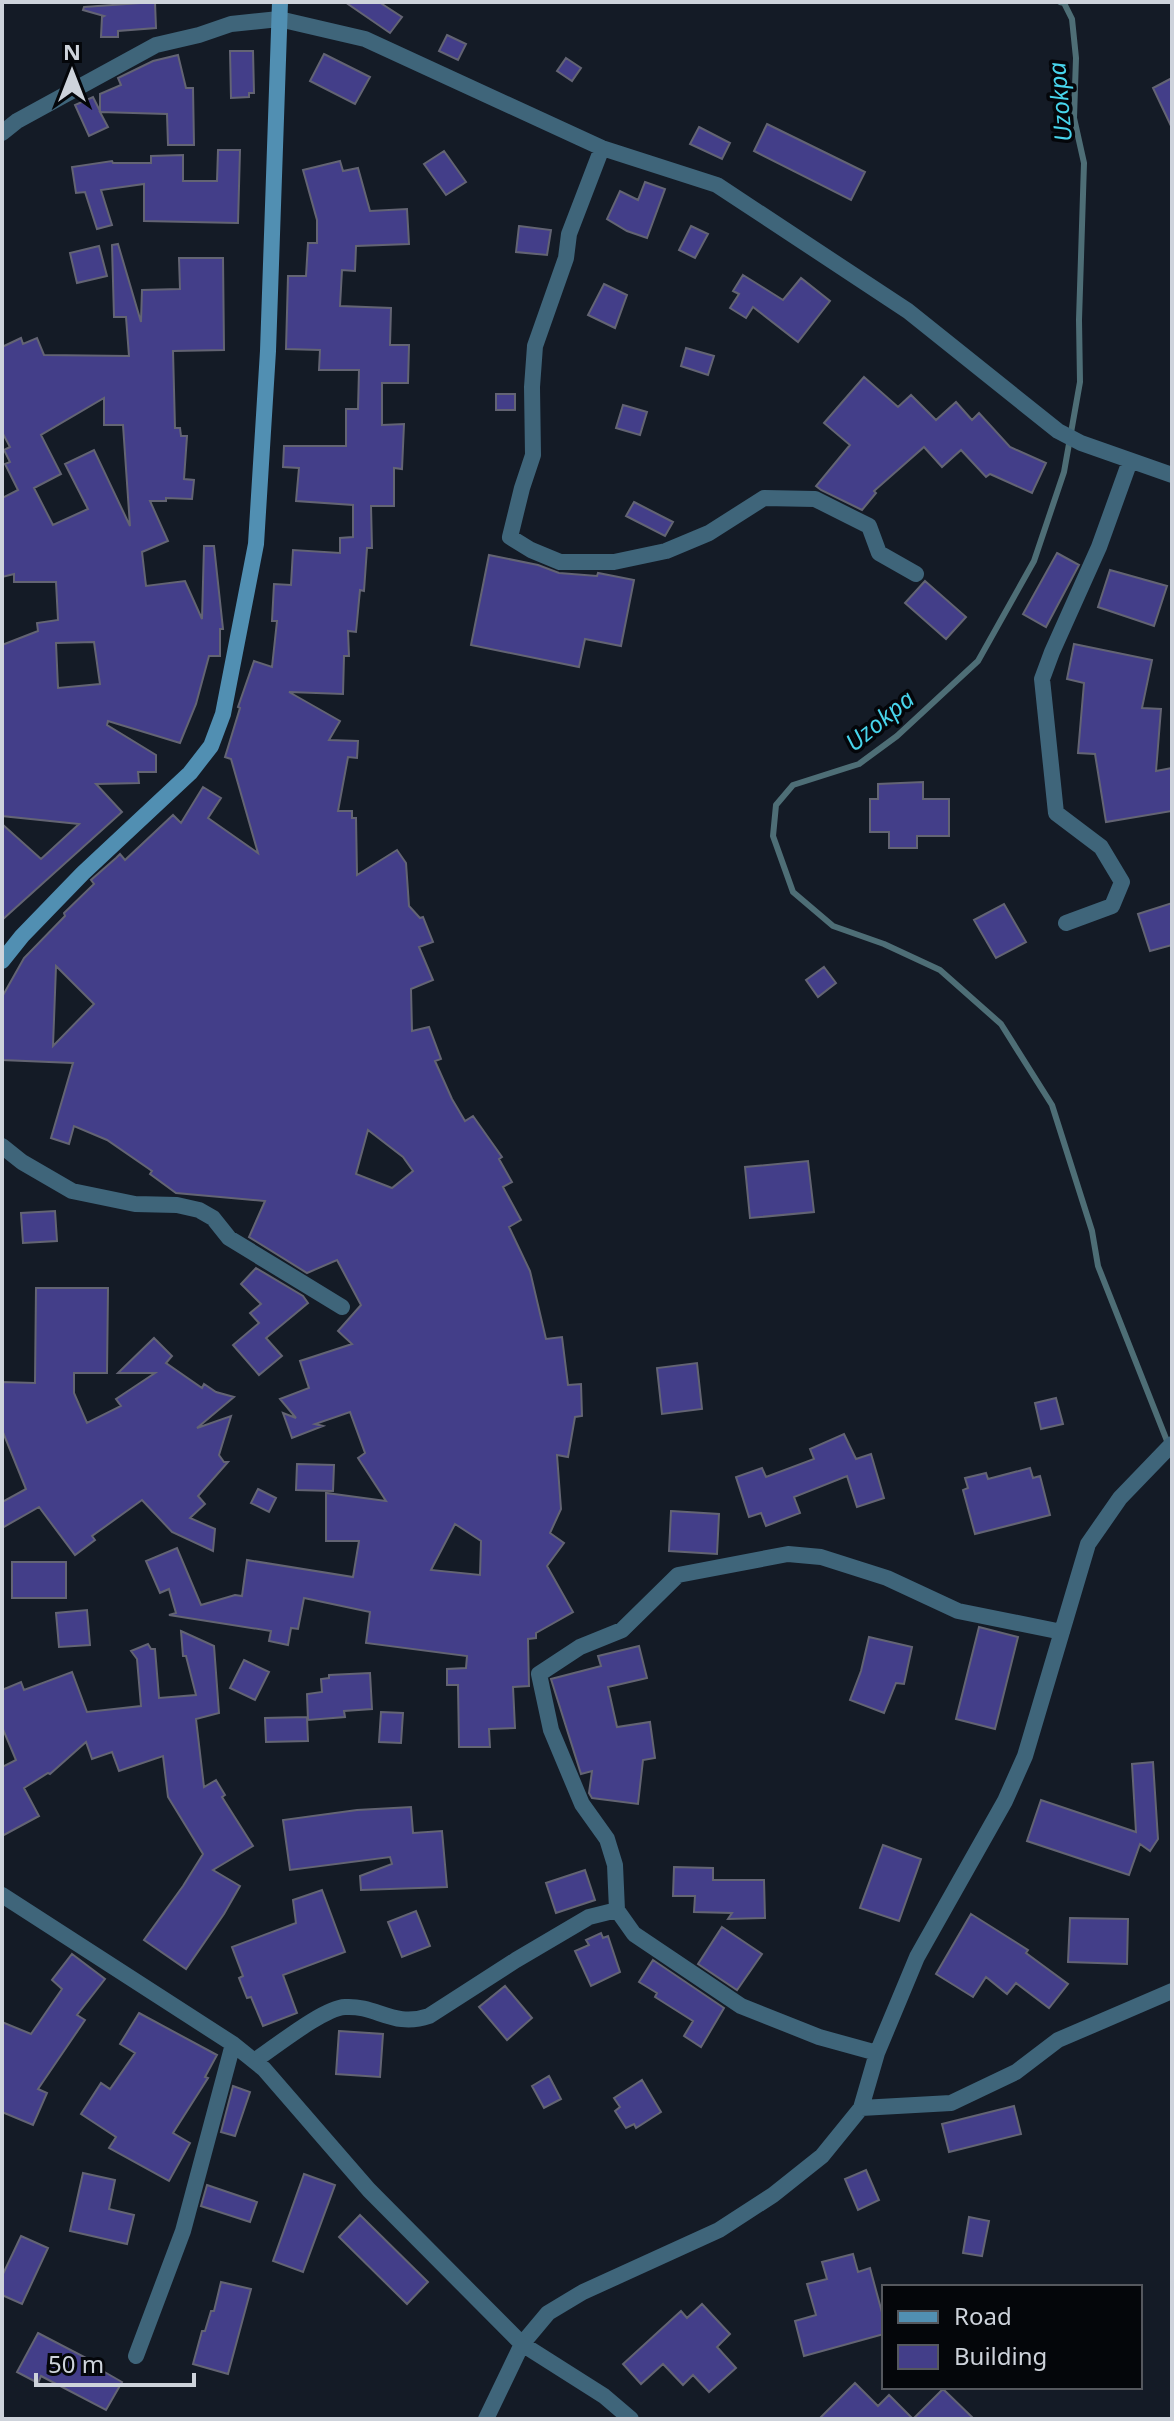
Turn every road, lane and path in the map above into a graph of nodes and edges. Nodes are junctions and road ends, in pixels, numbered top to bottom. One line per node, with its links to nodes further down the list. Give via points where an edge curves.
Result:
1 (280, 10): 2 (street, via 156,45); 3 (street, via 365,39); 8 (main road, via 256,544 223,714 211,746 190,773 83,873)
2 (2, 133)
3 (602, 148): 4 (street, via 717,185 908,311 1058,431); 6 (street, via 535,346 533,455 510,537 560,562 614,562 666,551 709,533 764,498 815,499 869,526 879,553)
4 (1130, 461): 5 (street); 7 (street, via 1042,679 1056,813 1101,847 1122,882 1112,906)
5 (1172, 475)
6 (916, 574)
7 (1066, 923)
8 (2, 961)
9 (2, 1146): 10 (street, via 72,1191 199,1210 229,1238)
10 (342, 1307)
11 (1172, 1444): 12 (street, via 1120,1498 1088,1544)
12 (1062, 1632): 14 (street, via 958,1611 887,1578 821,1557 788,1554 678,1575 622,1630 580,1647 539,1674 557,1745 582,1804 607,1839 615,1865); 17 (street, via 1025,1756 917,1957)
13 (2, 1895): 16 (street)
14 (617, 1910): 17 (street, via 634,1934 741,2006); 18 (street, via 589,1917 429,2016 413,2021 342,2007)
15 (1172, 1991): 19 (street, via 1058,2040 1016,2072 951,2103)
16 (233, 2044): 18 (street); 21 (street, via 183,2231)
17 (877, 2053): 19 (street)
18 (254, 2061): 20 (street, via 369,2190)
19 (861, 2108): 20 (street, via 822,2156 773,2195 719,2230 583,2292 548,2313)
20 (522, 2344): 22 (street); 23 (street)
21 (136, 2356)
22 (486, 2419)
23 (631, 2419)

